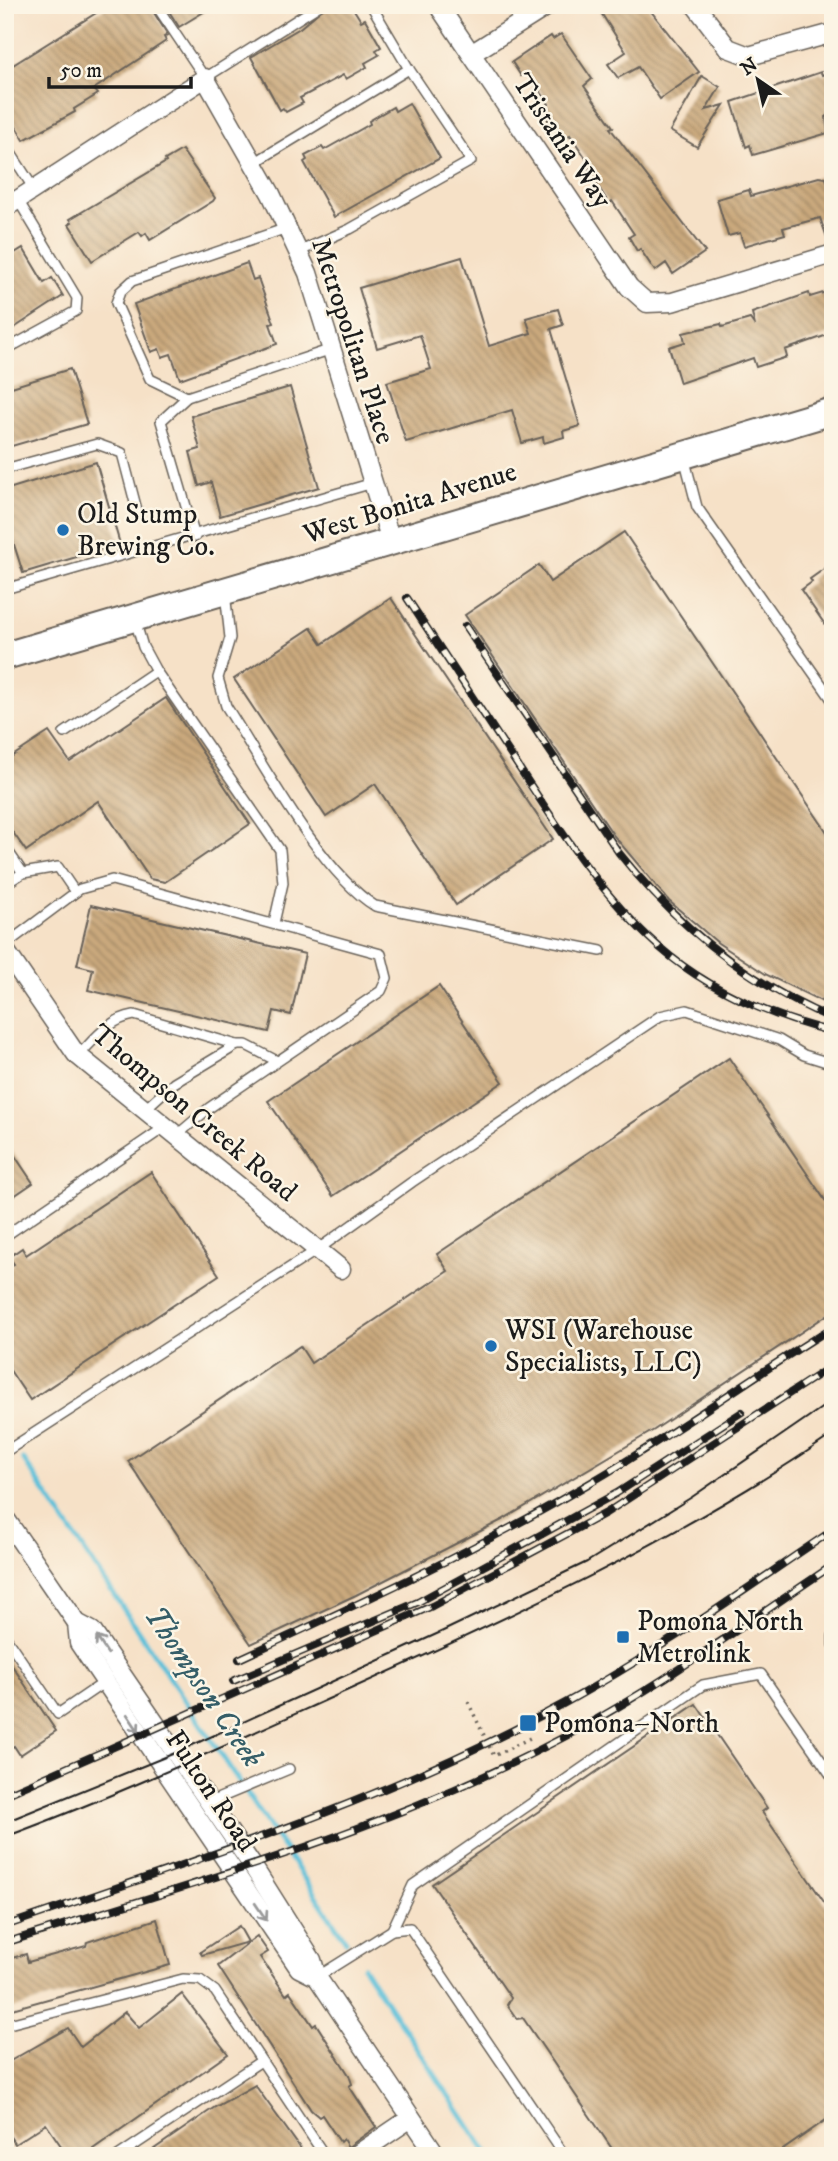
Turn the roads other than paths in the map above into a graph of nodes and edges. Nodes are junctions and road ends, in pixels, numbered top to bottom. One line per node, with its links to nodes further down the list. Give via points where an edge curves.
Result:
1 (156, 5): 10 (lane)
2 (320, 5): 10 (lane)
3 (371, 5): 9 (lane)
4 (438, 5): 8 (street, Tristania Way)
5 (549, 5): 8 (street)
6 (695, 5): 7 (street, via 727,48 748,56)
7 (833, 33)
8 (471, 54): 17 (street, Tristania Way, via 629,287 647,303 672,302)
9 (409, 69): 12 (lane); 16 (lane, via 471,161 350,229)
10 (205, 78): 12 (street, Metropolitan Place); 13 (street)
11 (5, 144): 13 (lane)
12 (254, 163): 15 (street, Metropolitan Place)
13 (34, 189): 14 (street)
14 (12, 204): 18 (lane, via 77,298 76,311)
15 (287, 228): 16 (street, Metropolitan Place); 20 (lane, via 132,281 120,292 116,303 150,379)
16 (298, 252): 19 (street, Metropolitan Place)
17 (833, 254)
18 (5, 349)
19 (331, 349): 20 (lane); 24 (street, Metropolitan Place)
20 (187, 397): 26 (lane, via 161,421)
21 (833, 411): 22 (main road, West Bonita Avenue)
22 (683, 455): 27 (main road, West Bonita Avenue); 33 (lane, via 697,507)
23 (5, 469): 25 (lane, via 97,444 122,453)
24 (373, 483): 26 (lane); 27 (street, Metropolitan Place)
25 (138, 514)
26 (195, 537): 28 (lane)
27 (391, 541): 29 (main road, West Bonita Avenue)
28 (5, 589)
29 (225, 591): 30 (main road, West Bonita Avenue); 41 (lane, via 230,638 218,678 226,706 325,858 359,896 375,906)
30 (134, 618): 31 (main road, West Bonita Avenue); 32 (lane)
31 (5, 656)
32 (156, 671): 34 (lane); 39 (lane, via 279,850 283,883)
33 (833, 701)
34 (64, 733)
35 (5, 846): 36 (lane)
36 (23, 873): 37 (lane); 38 (lane, via 58,867)
37 (5, 884)
38 (75, 892): 39 (lane, via 112,880); 40 (lane)
39 (274, 923): 44 (lane, via 381,954 387,978 381,991)
40 (5, 947): 43 (street, Thompson Creek Road)
41 (601, 951)
42 (237, 1045): 43 (lane, via 134,1014 108,1026); 44 (lane); 46 (lane, via 174,1083)
43 (78, 1056): 46 (street, Thompson Creek Road)
44 (277, 1061): 47 (lane)
45 (833, 1064): 49 (lane, via 804,1055 779,1040 687,1010 660,1016)
46 (144, 1110): 47 (street, Thompson Creek Road)
47 (171, 1131): 48 (lane); 49 (street, Thompson Creek Road)
48 (5, 1237)
49 (317, 1250): 50 (street, Thompson Creek Road); 51 (lane)
50 (341, 1269)
51 (5, 1452)
52 (5, 1518): 53 (street, Fulton Road)
53 (77, 1623): 57 (street, Fulton Road, via 79,1643); 60 (street, Fulton Road, one-way to 53, via 92,1631)
54 (5, 1636): 57 (lane, via 58,1714)
55 (833, 1636): 56 (lane)
56 (833, 1645)
57 (105, 1682): 62 (street, Fulton Road, one-way to 62, via 299,1968)
58 (289, 1769): 60 (lane)
59 (833, 1778): 61 (lane, via 761,1674 704,1685 413,1885)
60 (216, 1800): 62 (street, Fulton Road, via 312,1960)
61 (392, 1930): 62 (lane); 70 (lane, via 411,1928)
62 (317, 1977): 65 (street, Fulton Road)
63 (5, 2025): 64 (lane, via 183,1979 200,1980 215,1992)
64 (261, 2061): 66 (lane); 67 (lane)
65 (411, 2118): 68 (street); 69 (street, Fulton Road)
66 (118, 2156)
67 (325, 2156)
68 (355, 2156)
69 (437, 2156)
70 (565, 2156)

